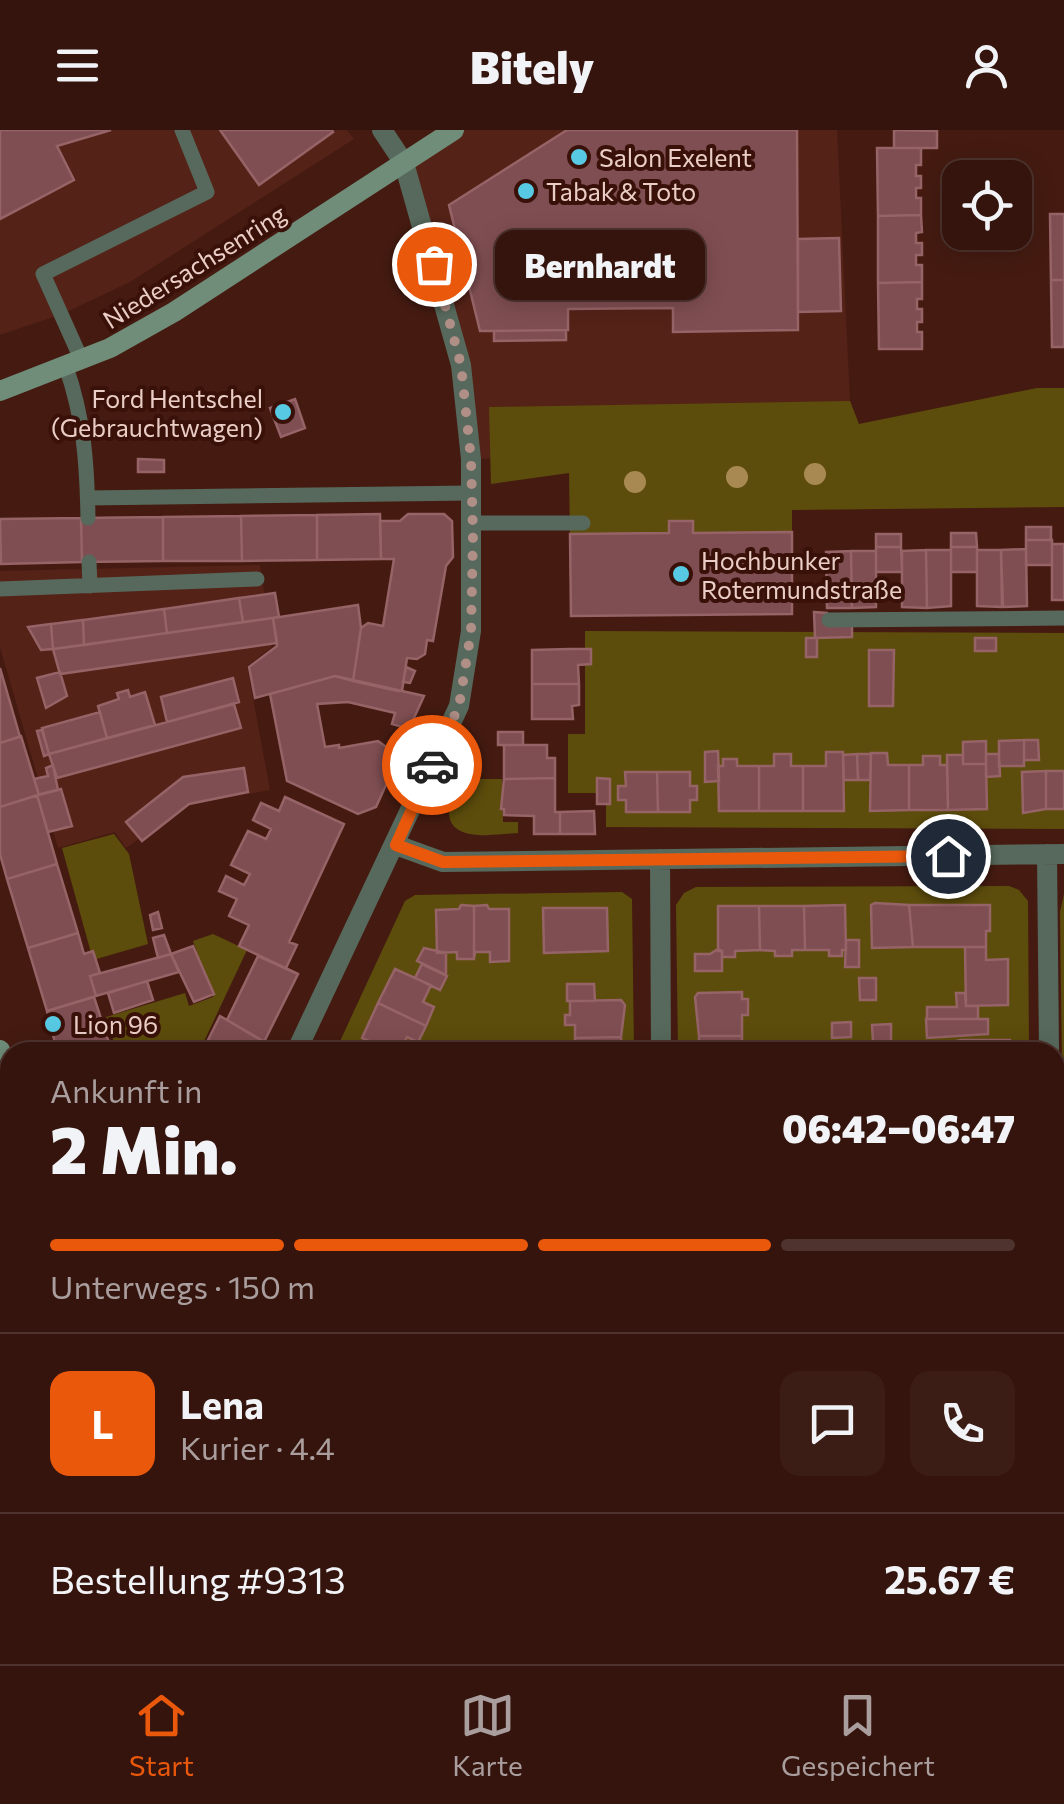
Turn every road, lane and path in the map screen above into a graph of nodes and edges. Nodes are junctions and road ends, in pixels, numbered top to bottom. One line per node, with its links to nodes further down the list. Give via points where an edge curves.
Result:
1 (182, 130): 5 (lane, via 207,192 42,274)
2 (382, 130): 4 (street)
3 (454, 130): 4 (street, Niedersachsenring)
4 (404, 163): 5 (street, Niedersachsenring, via 174,312); 7 (street, via 461,365)
5 (74, 364): 6 (street, Niedersachsenring); 8 (lane)
6 (0, 390)
7 (471, 492): 8 (lane); 10 (street)
8 (88, 498): 9 (lane)
9 (88, 518)
10 (472, 523): 11 (lane); 18 (street, via 471,632 459,706)
11 (583, 523)
12 (89, 562): 14 (lane)
13 (256, 580): 14 (lane)
14 (90, 586): 15 (lane)
15 (0, 589)
16 (1064, 618): 17 (lane)
17 (829, 620)
18 (396, 845): 20 (street, via 443,862); 21 (street)
19 (1056, 854): 20 (street); 23 (street)
20 (660, 859): 22 (street)
21 (301, 1042)
22 (661, 1042)
23 (1050, 1042)

